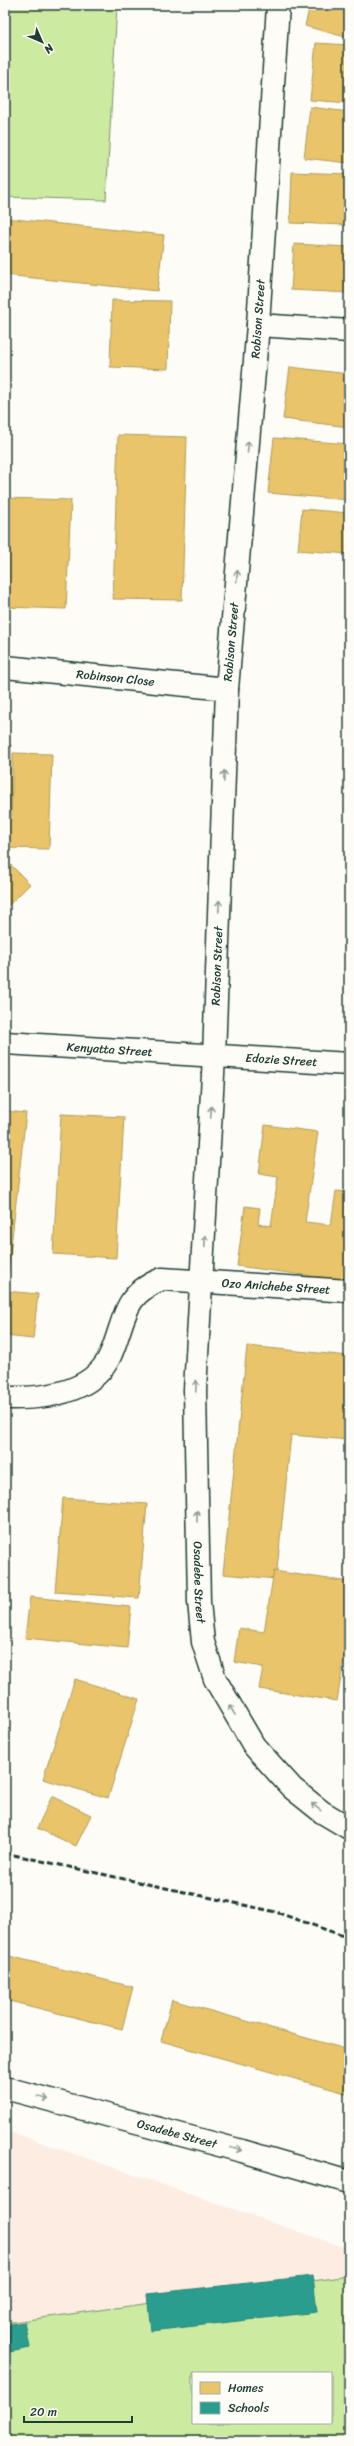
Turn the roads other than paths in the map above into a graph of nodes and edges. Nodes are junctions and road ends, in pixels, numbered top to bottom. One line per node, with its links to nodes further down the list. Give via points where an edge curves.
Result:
1 (278, 5): 2 (main road, Robison Street)
2 (258, 325): 3 (main road); 5 (main road, Robison Street, one-way to 2)
3 (349, 331)
4 (5, 667): 5 (main road, Robinson Close)
5 (227, 689): 7 (main road, Robison Street, one-way to 5)
6 (5, 1043): 7 (main road, Kenyatta Street)
7 (214, 1057): 8 (main road, Edozie Street); 9 (main road, Robison Street, one-way to 7)
8 (349, 1064)
9 (203, 1280): 10 (main road, Ozo Anichebe Street); 11 (main road, Ozo Anichebe Street, via 162,1279 148,1284 131,1298 109,1357 99,1371 80,1386 34,1399); 12 (main road, Osadebe Street, one-way to 9, via 322,1812 292,1788 254,1746 215,1679 203,1642 199,1602 195,1390)
10 (349, 1291)
11 (5, 1398)
12 (349, 1828)
13 (5, 2088): 14 (main road, Osadebe Street, one-way to 14)
14 (349, 2182)

